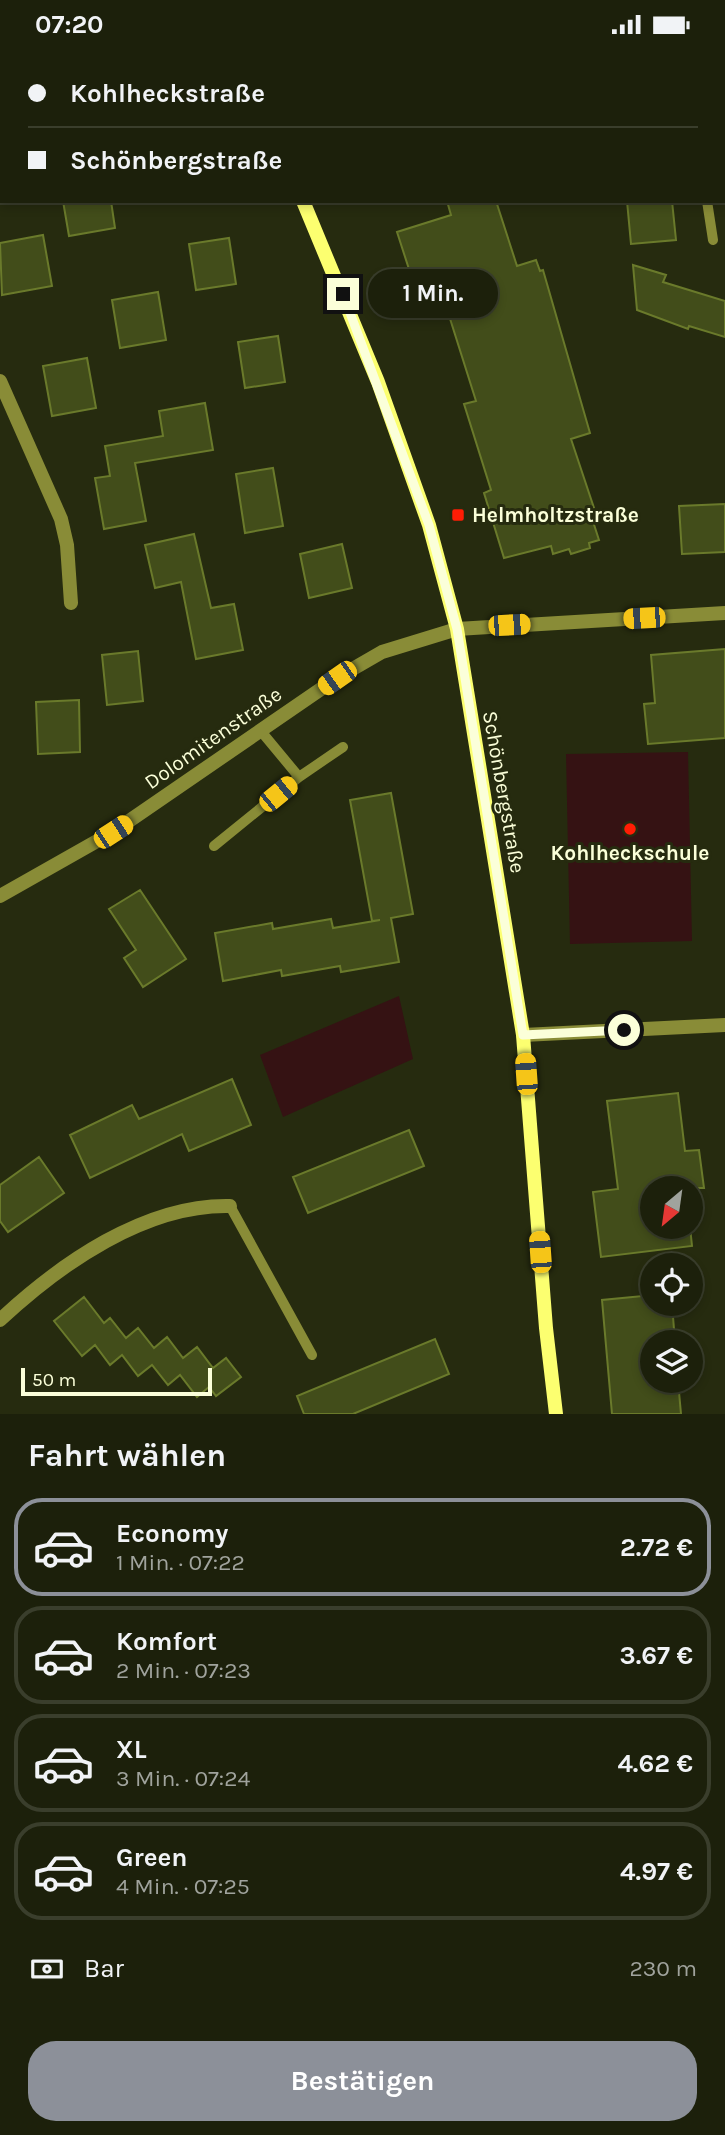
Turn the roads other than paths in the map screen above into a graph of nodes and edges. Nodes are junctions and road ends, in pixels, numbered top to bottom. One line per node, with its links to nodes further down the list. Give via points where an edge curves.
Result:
1 (304, 203): 7 (street, Schönbergstraße, via 387,408 429,525)
2 (707, 203): 3 (lane)
3 (713, 240)
4 (0, 381): 5 (street, via 61,519)
5 (71, 603)
6 (725, 614): 7 (street)
7 (457, 629): 8 (street, Dolomitenstraße, via 382,652); 14 (street, Schönbergstraße)
8 (260, 730): 10 (lane); 12 (street, Dolomitenstraße, via 113,832)
9 (343, 747): 10 (lane)
10 (299, 777): 11 (lane)
11 (214, 846)
12 (0, 896)
13 (725, 1025): 14 (street)
14 (523, 1035): 18 (street, Schönbergstraße)
15 (230, 1206): 16 (street, via 192,1207 158,1215 116,1235); 17 (lane)
16 (0, 1320)
17 (312, 1355)
18 (556, 1414)

